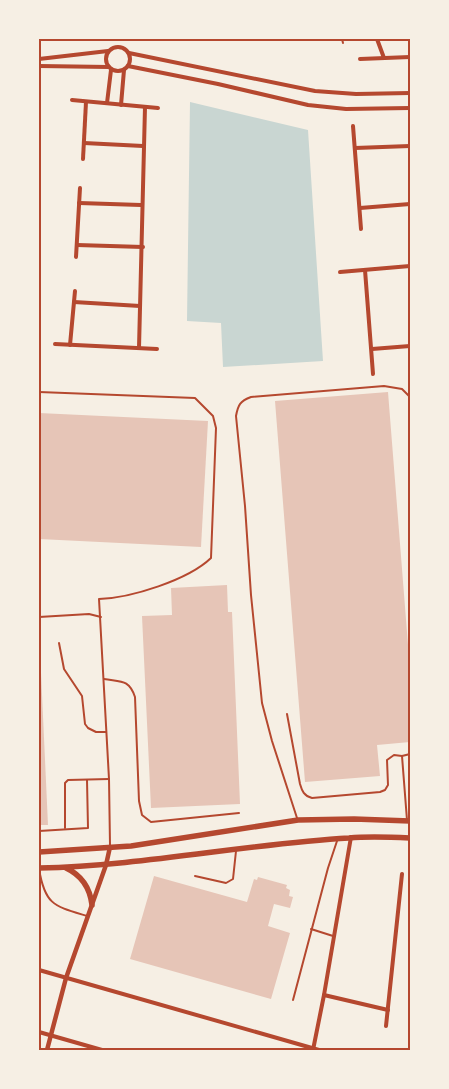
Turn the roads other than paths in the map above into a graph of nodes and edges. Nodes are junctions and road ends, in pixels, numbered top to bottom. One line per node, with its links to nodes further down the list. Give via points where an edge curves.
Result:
1 (342, 39): 3 (lane)
2 (377, 39): 7 (street)
3 (343, 43)
4 (108, 51): 5 (street, via 119,47); 8 (street); 12 (street, via 106,59)
5 (129, 53): 11 (street, via 131,60); 14 (street, via 315,91)
6 (410, 57): 7 (street)
7 (384, 58): 9 (street)
8 (39, 59)
9 (360, 59)
10 (39, 66): 12 (street)
11 (128, 66): 13 (street); 21 (street, via 308,105 346,109)
12 (110, 68): 13 (street, via 117,72); 17 (street)
13 (124, 70): 18 (street)
14 (410, 93)
15 (72, 100): 16 (street)
16 (86, 102): 17 (street); 23 (street)
17 (107, 104): 18 (street)
18 (121, 105): 19 (street)
19 (145, 107): 20 (street); 24 (street)
20 (158, 108)
21 (410, 108)
22 (353, 126): 26 (street)
23 (84, 143): 24 (street); 27 (street)
24 (144, 146): 31 (street)
25 (410, 146): 26 (street)
26 (355, 148): 32 (street)
27 (83, 160)
28 (80, 188): 29 (street)
29 (79, 203): 31 (street); 34 (street)
30 (410, 204): 32 (street)
31 (141, 205): 35 (street)
32 (360, 208): 33 (street)
33 (362, 229)
34 (77, 245): 35 (street); 36 (street)
35 (143, 246): 42 (street)
36 (76, 257)
37 (410, 266): 38 (street)
38 (365, 270): 39 (street); 48 (street)
39 (340, 272)
40 (75, 291): 41 (street)
41 (74, 302): 42 (street); 44 (street)
42 (140, 306): 46 (street)
43 (55, 344): 44 (street)
44 (70, 345): 46 (street)
45 (410, 346): 48 (street)
46 (139, 348): 47 (street)
47 (157, 349)
48 (372, 349): 49 (street)
49 (373, 374)
50 (39, 392): 53 (lane, via 195,398 213,416 216,428 211,558 180,579 117,598 99,599)
51 (410, 397): 63 (lane, via 402,389 384,386 251,398 242,401 238,407 236,416 262,703)
52 (39, 617): 53 (lane, via 89,614)
53 (100, 618): 55 (lane)
54 (59, 643): 57 (lane, via 64,669 82,696 85,724 96,732)
55 (104, 679): 57 (lane); 62 (lane, via 126,683 132,688 135,698 142,815 151,822)
56 (287, 714): 59 (lane, via 300,784 308,797 385,790 388,785 387,760 394,755)
57 (106, 732): 60 (lane)
58 (410, 754): 59 (lane)
59 (402, 756): 64 (lane)
60 (109, 779): 61 (lane); 70 (lane)
61 (86, 780): 65 (lane, via 68,780 65,784); 65 (lane, via 88,828)
62 (239, 813)
63 (298, 820): 64 (main road); 70 (main road)
64 (409, 820)
65 (65, 829): 66 (lane)
66 (39, 831)
67 (352, 837): 68 (main road); 69 (main road); 81 (street)
68 (338, 838): 71 (main road); 80 (lane)
69 (410, 838)
70 (110, 847): 72 (main road); 73 (street)
71 (236, 849): 73 (main road); 77 (lane, via 230,882)
72 (39, 852)
73 (106, 865): 74 (main road); 78 (street)
74 (64, 867): 75 (main road); 78 (main road, via 84,883)
75 (39, 868): 79 (lane, via 44,893 50,901)
76 (402, 874): 86 (street)
77 (195, 876)
78 (92, 905): 79 (street)
79 (88, 916): 83 (street)
80 (311, 929): 81 (lane); 85 (lane)
81 (334, 936): 84 (street)
82 (39, 970): 83 (street)
83 (66, 978): 89 (street); 90 (street)
84 (324, 994): 86 (street); 90 (street)
85 (293, 1000)
86 (388, 1010): 87 (street)
87 (386, 1026)
88 (39, 1032): 89 (street)
89 (51, 1035): 91 (street); 92 (street)
90 (313, 1049): 93 (street)
91 (47, 1050)
92 (102, 1050)
93 (319, 1050)

